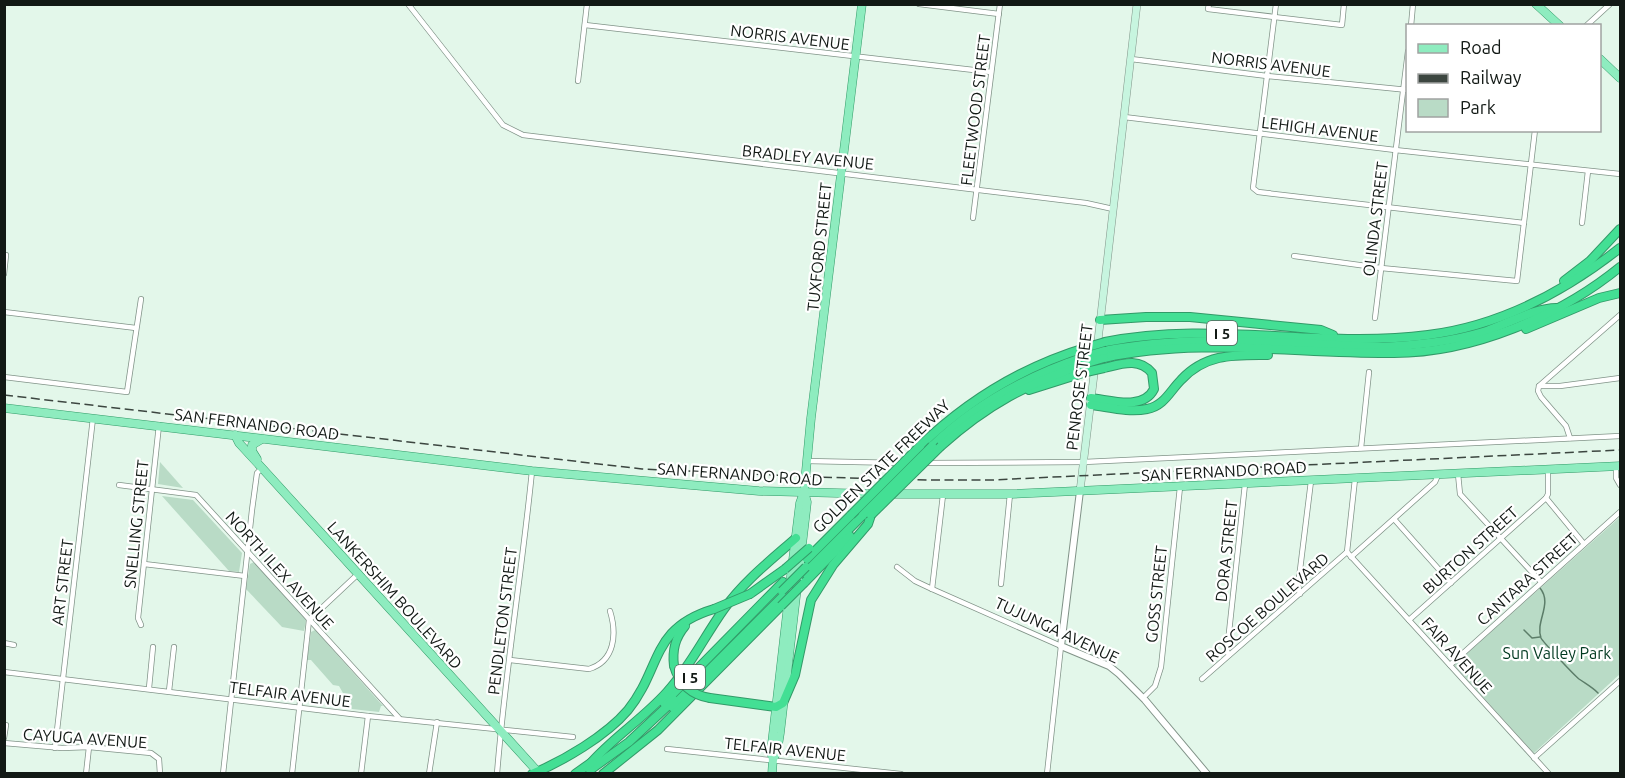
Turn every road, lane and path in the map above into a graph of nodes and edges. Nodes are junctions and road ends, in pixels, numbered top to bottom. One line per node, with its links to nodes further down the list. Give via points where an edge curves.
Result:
1 (408, 4): 34 (street, BRADLEY AVENUE, via 503,125 523,135)
2 (587, 4): 18 (street)
3 (862, 4): 19 (main road, TUXFORD STREET)
4 (919, 4): 13 (street)
5 (1000, 4): 13 (street, FLEETWOOD STREET)
6 (1137, 4): 20 (main road, PENROSE STREET)
7 (1276, 4): 14 (street)
8 (1344, 4): 14 (street, via 1342,25)
9 (1413, 4): 16 (street)
10 (1536, 4): 15 (main road)
11 (1610, 4): 17 (street)
12 (1208, 7): 14 (street)
13 (999, 14): 23 (street, FLEETWOOD STREET)
14 (1275, 17): 24 (street)
15 (1552, 22)
16 (1411, 24)
17 (1588, 24)
18 (585, 25): 19 (street, NORRIS AVENUE); 26 (street)
19 (856, 57): 23 (street, NORRIS AVENUE); 34 (main road, TUXFORD STREET)
20 (1131, 59): 24 (street, NORRIS AVENUE); 28 (main road, PENROSE STREET)
21 (1601, 61): 25 (main road)
22 (1406, 70): 27 (street, OLINDA STREET)
23 (991, 72): 36 (street, FLEETWOOD STREET)
24 (1266, 76): 27 (street, NORRIS AVENUE); 30 (street)
25 (1620, 76)
26 (578, 81)
27 (1405, 90): 31 (street, OLINDA STREET)
28 (1124, 117): 30 (street, LEHIGH AVENUE); 38 (main road, PENROSE STREET)
29 (1535, 132): 32 (street)
30 (1260, 134): 31 (street, LEHIGH AVENUE); 37 (street, via 1253,188 1257,192)
31 (1395, 150): 32 (street, LEHIGH AVENUE); 37 (street, OLINDA STREET)
32 (1531, 164): 33 (street, LEHIGH AVENUE); 40 (street)
33 (1588, 171): 35 (street, LEHIGH AVENUE); 41 (street)
34 (841, 173): 36 (street, BRADLEY AVENUE); 77 (main road, TUXFORD STREET)
35 (1620, 174)
36 (977, 190): 38 (street, BRADLEY AVENUE); 39 (street, FLEETWOOD STREET)
37 (1388, 207): 40 (street); 47 (street, OLINDA STREET)
38 (1113, 209): 56 (main road, PENROSE STREET)
39 (973, 218)
40 (1524, 223): 47 (street, via 1517,281)
41 (1582, 223)
42 (1620, 229): 51 (highway, via 1576,273)
43 (1620, 248): 51 (highway, GOLDEN STATE FREEWAY / I 5, via 1561,290)
44 (6, 255): 48 (street)
45 (1294, 256): 47 (street)
46 (1620, 267): 52 (highway, GOLDEN STATE FREEWAY / I 5)
47 (1381, 268): 55 (street, OLINDA STREET)
48 (4, 274)
49 (1620, 293): 58 (highway, via 1533,326)
50 (141, 299): 57 (street)
51 (1526, 308): 59 (highway, GOLDEN STATE FREEWAY / I 5, via 1474,326 1429,335); 61 (highway, via 1514,318 1480,329 1418,341 1183,338 1138,342)
52 (1558, 309): 58 (highway, GOLDEN STATE FREEWAY / I 5); 61 (highway, via 1545,308 1481,332 1409,345 1189,341 1131,346)
53 (4, 312): 57 (street)
54 (1620, 315): 66 (street)
55 (1375, 318)
56 (1100, 321): 59 (highway, via 1190,317 1321,330); 67 (main road, PENROSE STREET)
57 (136, 328): 64 (street, via 127,392)
58 (1502, 333): 60 (highway, GOLDEN STATE FREEWAY / I 5, via 1415,352)
59 (1340, 338): 61 (highway, GOLDEN STATE FREEWAY / I 5, via 1174,333 1135,337)
60 (1323, 352): 61 (highway, GOLDEN STATE FREEWAY / I 5, via 1201,347); 67 (highway, via 1218,357 1188,373 1154,407 1130,410)
61 (1104, 354): 62 (highway, GOLDEN STATE FREEWAY / I 5, bridge); 62 (highway, GOLDEN STATE FREEWAY / I 5, bridge); 67 (highway, via 1126,363 1142,364 1152,373 1154,388 1146,399 1136,402)
62 (1087, 358): 75 (highway, GOLDEN STATE FREEWAY / I 5, via 1011,395); 75 (highway, GOLDEN STATE FREEWAY / I 5, via 1034,366 985,393 951,417)
63 (1369, 372): 76 (street)
64 (4, 377)
65 (1620, 378): 66 (street)
66 (1539, 386): 74 (street, via 1541,397 1566,426)
67 (1091, 401): 78 (main road, PENROSE STREET)
68 (4, 408): 69 (main road, SAN FERNANDO ROAD)
69 (93, 418): 70 (main road, SAN FERNANDO ROAD); 132 (street, ART STREET)
70 (159, 425): 71 (main road, SAN FERNANDO ROAD); 91 (street, SNELLING STREET)
71 (235, 435): 73 (main road, SAN FERNANDO ROAD); 80 (main road, LANKERSHIM BOULEVARD)
72 (1620, 436): 74 (street, SAN FERNANDO ROAD)
73 (263, 438): 80 (main road, via 252,448); 82 (main road, SAN FERNANDO ROAD)
74 (1570, 438): 76 (street, SAN FERNANDO ROAD)
75 (930, 446): 98 (highway, GOLDEN STATE FREEWAY / I 5, bridge); 98 (highway, GOLDEN STATE FREEWAY / I 5, bridge)
76 (1361, 448): 78 (street, SAN FERNANDO ROAD)
77 (807, 461): 78 (street, SAN FERNANDO ROAD); 93 (main road, TUXFORD STREET)
78 (1084, 462): 92 (main road, PENROSE STREET)
79 (1618, 466): 81 (main road, SAN FERNANDO ROAD); 89 (street, via 1616,478)
80 (262, 468): 103 (street, via 257,473); 108 (main road, LANKERSHIM BOULEVARD)
81 (1548, 470): 83 (main road, SAN FERNANDO ROAD); 96 (street)
82 (532, 471): 93 (main road, SAN FERNANDO ROAD); 128 (street, PENDLETON STREET)
83 (1458, 474): 84 (main road, SAN FERNANDO ROAD); 101 (street, via 1460,494)
84 (1438, 475): 85 (main road, SAN FERNANDO ROAD); 99 (street, ROSCOE BOULEVARD)
85 (1355, 479): 86 (main road, SAN FERNANDO ROAD); 104 (street)
86 (1311, 481): 87 (main road, SAN FERNANDO ROAD); 115 (street)
87 (1245, 484): 90 (main road, SAN FERNANDO ROAD); 126 (street, DORA STREET)
88 (119, 485): 91 (street, NORTH ILEX AVENUE)
89 (1620, 485)
90 (1180, 487): 92 (main road, SAN FERNANDO ROAD); 138 (street, GOSS STREET, via 1161,667 1155,686)
91 (152, 489): 103 (street, NORTH ILEX AVENUE, via 196,495); 105 (street, SNELLING STREET)
92 (1080, 491): 94 (main road, SAN FERNANDO ROAD); 123 (street, PENROSE STREET)
93 (804, 492): 95 (main road, SAN FERNANDO ROAD); 100 (main road, TUXFORD STREET); 131 (main road, TUXFORD STREET, via 807,502)
94 (1010, 494): 95 (main road, SAN FERNANDO ROAD); 112 (street)
95 (943, 495): 113 (street)
96 (1546, 498): 101 (street, BURTON STREET); 102 (street)
97 (1620, 512): 102 (street, CANTARA STREET)
98 (858, 516): 106 (highway, GOLDEN STATE FREEWAY / I 5); 106 (highway); 114 (highway, GOLDEN STATE FREEWAY / I 5, bridge, via 804,583); 116 (highway, bridge, via 750,594); 139 (highway, via 868,524 833,565 811,600 795,675)
99 (1394, 519): 104 (street, ROSCOE BOULEVARD); 111 (street)
100 (796, 538): 127 (main road, TUXFORD STREET); 154 (highway, via 730,602 667,692 603,748)
101 (1501, 539): 110 (street); 111 (street, BURTON STREET)
102 (1584, 544): 110 (street, CANTARA STREET)
103 (248, 552): 109 (street); 118 (street, NORTH ILEX AVENUE)
104 (1349, 554): 115 (street, ROSCOE BOULEVARD); 119 (street, FAIR AVENUE)
105 (144, 564): 109 (street); 120 (street, SNELLING STREET, via 138,618)
106 (806, 566): 114 (highway, GOLDEN STATE FREEWAY / I 5); 114 (highway, bridge)
107 (897, 567): 113 (street, TUJUNGA AVENUE)
108 (358, 574): 118 (street); 145 (main road, LANKERSHIM BOULEVARD)
109 (245, 576): 137 (street)
110 (1541, 582): 129 (street, CANTARA STREET)
111 (1451, 583): 119 (street, BURTON STREET)
112 (1001, 584)
113 (932, 589): 123 (street, TUJUNGA AVENUE)
114 (782, 594): 154 (highway, GOLDEN STATE FREEWAY / I 5); 154 (highway, via 647,731); 164 (highway, via 654,720); 165 (highway, GOLDEN STATE FREEWAY / I 5, via 658,730)
115 (1300, 594): 126 (street, ROSCOE BOULEVARD)
116 (714, 609): 139 (highway, bridge, via 682,628 674,649 679,678 698,695); 155 (highway, via 690,617 666,639 640,692 621,717)
117 (610, 611): 128 (street, via 610,651 599,666 589,669)
118 (309, 620): 140 (street); 142 (street, NORTH ILEX AVENUE)
119 (1409, 620): 129 (street, FAIR AVENUE)
120 (141, 625)
121 (4, 643): 122 (street)
122 (14, 645)
123 (1061, 646): 138 (street, TUJUNGA AVENUE, via 1109,666); 168 (street, PENROSE STREET)
124 (174, 647): 136 (street)
125 (152, 649): 135 (street)
126 (1229, 655): 133 (street, ROSCOE BOULEVARD)
127 (782, 656): 131 (main road); 139 (main road, TUXFORD STREET)
128 (510, 660): 145 (street, PENDLETON STREET)
129 (1450, 665): 152 (street, FAIR AVENUE)
130 (4, 672): 132 (street, TELFAIR AVENUE)
131 (787, 672): 139 (main road, TUXFORD STREET)
132 (63, 678): 135 (street, TELFAIR AVENUE); 150 (street, ART STREET)
133 (1202, 679)
134 (1620, 681): 152 (street)
135 (149, 688): 136 (street, TELFAIR AVENUE)
136 (169, 691): 137 (street, TELFAIR AVENUE)
137 (230, 698): 140 (street, TELFAIR AVENUE); 158 (street)
138 (1143, 698): 169 (street, TUJUNGA AVENUE)
139 (780, 705): 153 (main road, TUXFORD STREET)
140 (300, 707): 141 (street, TELFAIR AVENUE); 159 (street)
141 (368, 716): 142 (street, TELFAIR AVENUE); 160 (street)
142 (399, 718): 143 (street, TELFAIR AVENUE)
143 (437, 722): 145 (street, TELFAIR AVENUE); 161 (street)
144 (6, 725): 147 (street, CAYUGA AVENUE)
145 (501, 730): 146 (street, TELFAIR AVENUE); 155 (main road, LANKERSHIM BOULEVARD); 162 (street, PENDLETON STREET)
146 (573, 737)
147 (4, 738)
148 (4, 743): 150 (street, CAYUGA AVENUE)
149 (89, 747): 150 (street, CAYUGA AVENUE); 156 (street); 157 (street, CAYUGA AVENUE, via 151,753 160,763)
150 (55, 748)
151 (667, 749): 153 (street, TELFAIR AVENUE)
152 (1534, 758): 170 (street, FAIR AVENUE)
153 (773, 759): 166 (main road, TUXFORD STREET); 167 (street, TELFAIR AVENUE)
154 (590, 769): 163 (highway, GOLDEN STATE FREEWAY / I 5)
155 (537, 773)
156 (86, 774)
157 (160, 774)
158 (223, 774)
159 (292, 774)
160 (361, 774)
161 (429, 774)
162 (497, 774)
163 (575, 774)
164 (585, 774)
165 (603, 774)
166 (772, 774)
167 (901, 774)
168 (1047, 774)
169 (1207, 774)
170 (1549, 774)

